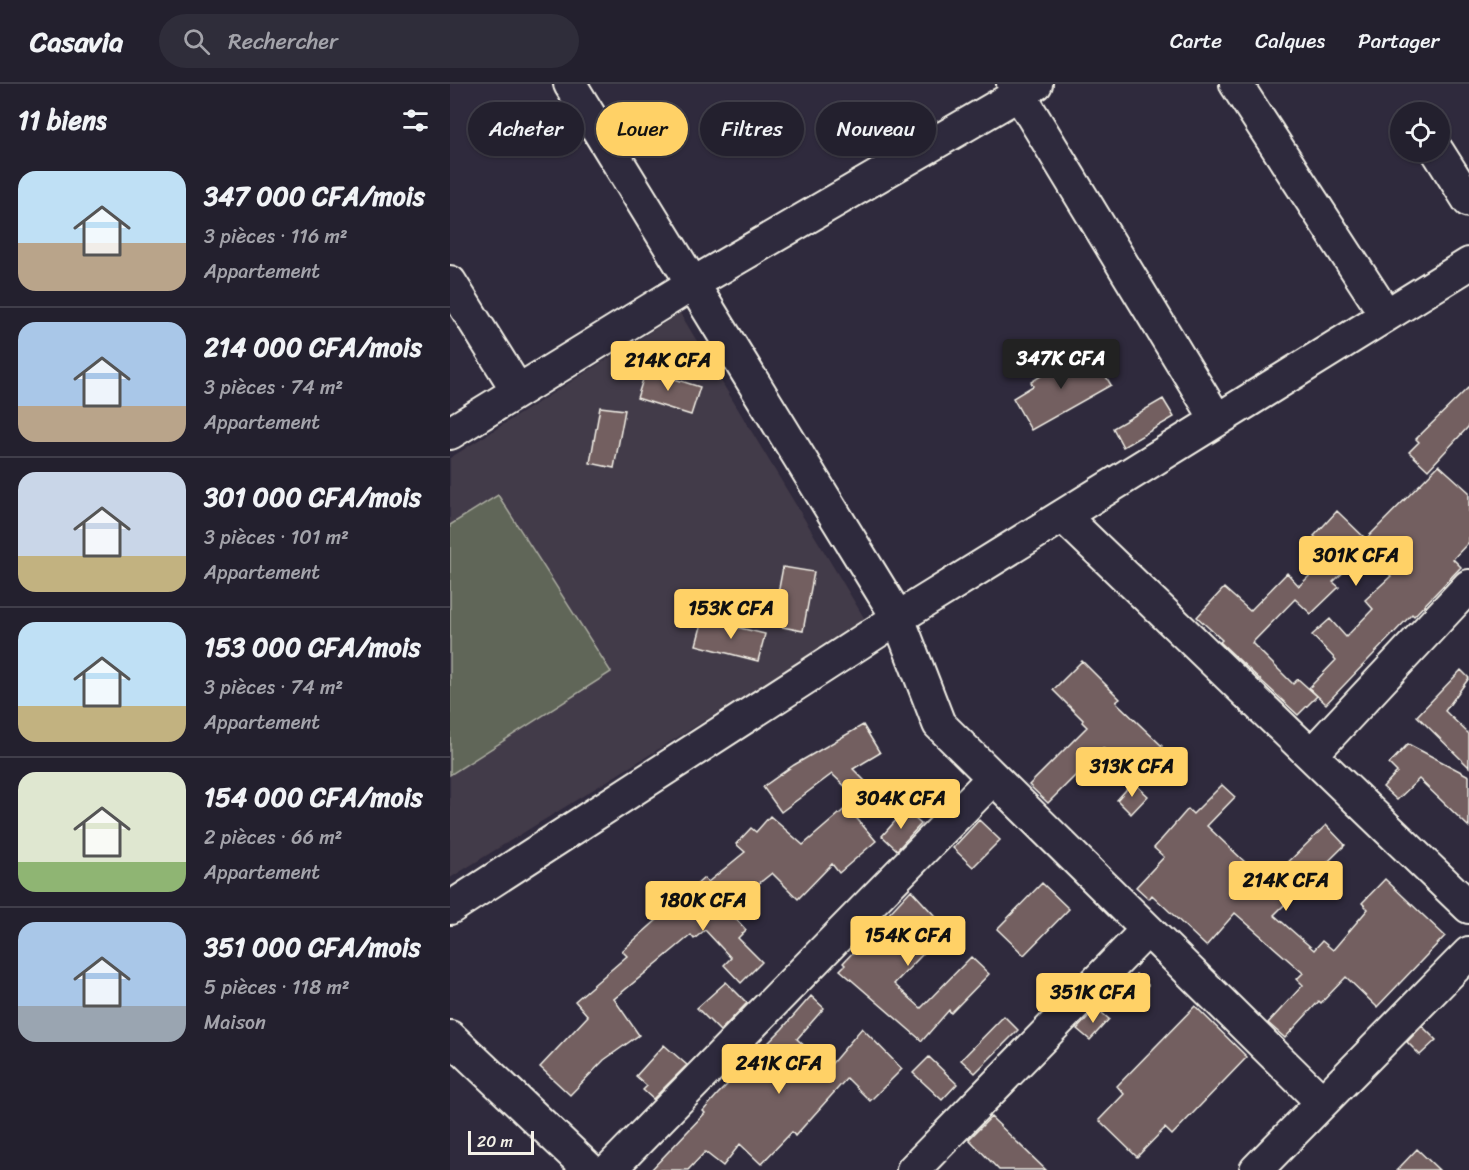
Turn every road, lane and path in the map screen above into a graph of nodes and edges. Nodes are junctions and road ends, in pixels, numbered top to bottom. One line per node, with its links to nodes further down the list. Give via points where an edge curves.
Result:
1 (570, 84): 8 (street)
2 (1236, 84): 9 (street)
3 (1023, 87): 8 (street); 11 (street)
4 (1444, 162): 5 (street)
5 (1469, 201)
6 (1469, 264): 9 (street)
7 (450, 282): 10 (street)
8 (694, 283): 10 (street); 15 (street)
9 (1386, 315): 11 (street)
10 (518, 391): 12 (street)
11 (1217, 420): 13 (street)
12 (450, 434)
13 (1063, 516): 15 (street); 16 (street)
14 (1469, 586): 16 (street)
15 (898, 618): 17 (street, via 939,724); 19 (street)
16 (1312, 754): 18 (street)
17 (992, 778): 20 (street); 26 (street)
18 (1469, 907)
19 (450, 908)
20 (1147, 930): 23 (street); 24 (street)
21 (1469, 953): 23 (street)
22 (450, 1037): 25 (street)
23 (1322, 1102): 27 (street)
24 (927, 1165)
25 (590, 1170)
26 (609, 1170)
27 (1256, 1170)

